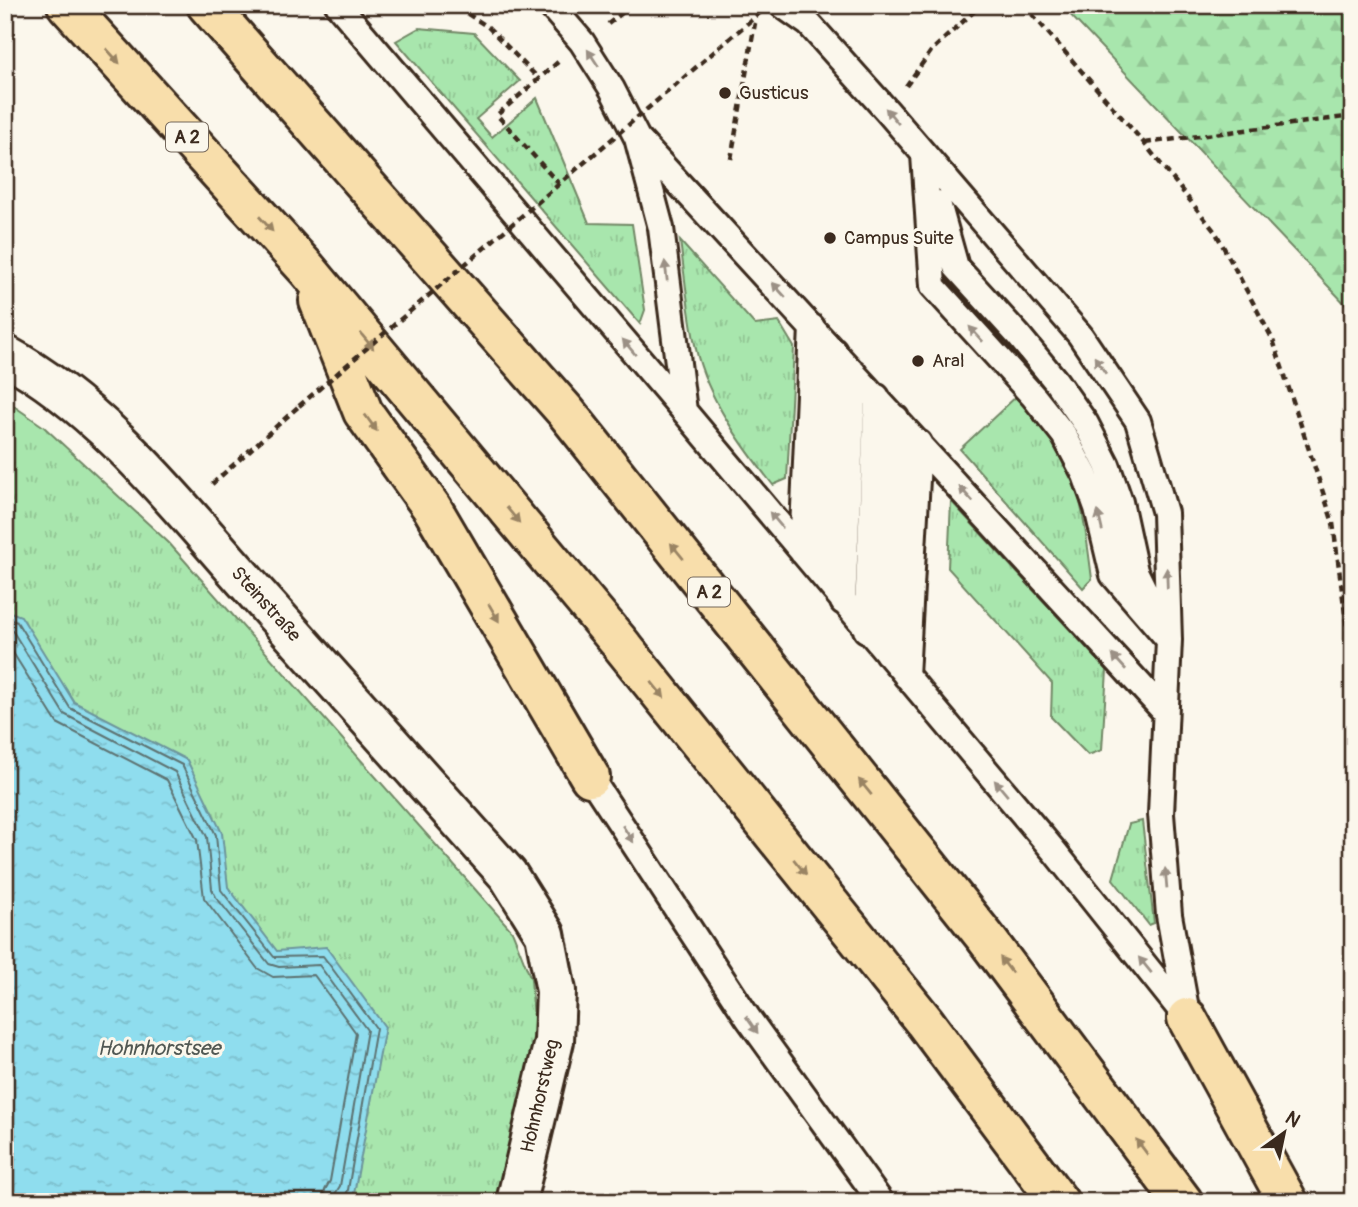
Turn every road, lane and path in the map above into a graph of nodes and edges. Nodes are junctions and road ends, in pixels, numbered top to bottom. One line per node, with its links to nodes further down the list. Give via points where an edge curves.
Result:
1 (67, 5): 19 (highway, A 2, one-way to 19)
2 (207, 5): 44 (highway, A 2, one-way to 2, via 985,937 566,412)
3 (550, 5): 14 (lane, one-way to 3, via 582,42)
4 (758, 5): 17 (path)
5 (769, 5): 18 (path, bridge)
6 (782, 5): 12 (lane, via 809,24)
7 (981, 5): 12 (path, via 932,50)
8 (1024, 5): 15 (path)
9 (346, 15): 11 (path, via 374,10 460,9 488,27); 25 (lane, one-way to 9)
10 (563, 58): 11 (path)
11 (539, 79): 18 (path, via 497,115)
12 (888, 112): 16 (lane, one-way to 12)
13 (1353, 116): 15 (path)
14 (637, 138): 20 (lane, one-way to 14); 25 (lane, one-way to 14, via 660,228)
15 (1144, 143): 35 (path, via 1216,233 1273,340 1333,523)
16 (924, 155): 33 (lane, one-way to 16, via 1135,571 1107,465 1055,380 956,267); 33 (lane, one-way to 16, via 1165,513 1138,421 1080,335)
17 (731, 159)
18 (559, 184): 28 (path, bridge)
19 (307, 270): 38 (highway, one-way to 38, via 363,412 432,508); 43 (highway, A 2, one-way to 43, via 619,642 924,1021)
20 (812, 327): 21 (lane); 29 (lane)
21 (834, 351): 23 (lane); 30 (lane)
22 (5, 355): 28 (street, Steinstraße, via 34,371 105,429)
23 (854, 373): 24 (lane); 31 (lane)
24 (877, 397): 26 (lane); 32 (lane)
25 (684, 411): 29 (lane, one-way to 25)
26 (896, 418): 27 (lane); 34 (lane)
27 (919, 443): 36 (lane); 37 (lane, one-way to 27)
28 (183, 511): 39 (street, Steinstraße)
29 (802, 552): 30 (lane)
30 (823, 576): 31 (lane)
31 (843, 602): 32 (lane)
32 (866, 629): 34 (lane)
33 (1169, 640): 37 (lane)
34 (887, 653): 36 (lane)
35 (1353, 673)
36 (906, 676): 40 (lane, one-way to 36)
37 (1165, 712): 40 (lane, one-way to 37, via 1169,915 1161,814)
38 (590, 777): 42 (lane, one-way to 42, via 748,1018)
39 (508, 876): 41 (street, Hohnhorstweg, via 545,934 556,990 554,1041)
40 (1187, 1018): 45 (highway)
41 (516, 1202)
42 (881, 1202)
43 (1059, 1202)
44 (1184, 1202)
45 (1288, 1202)

